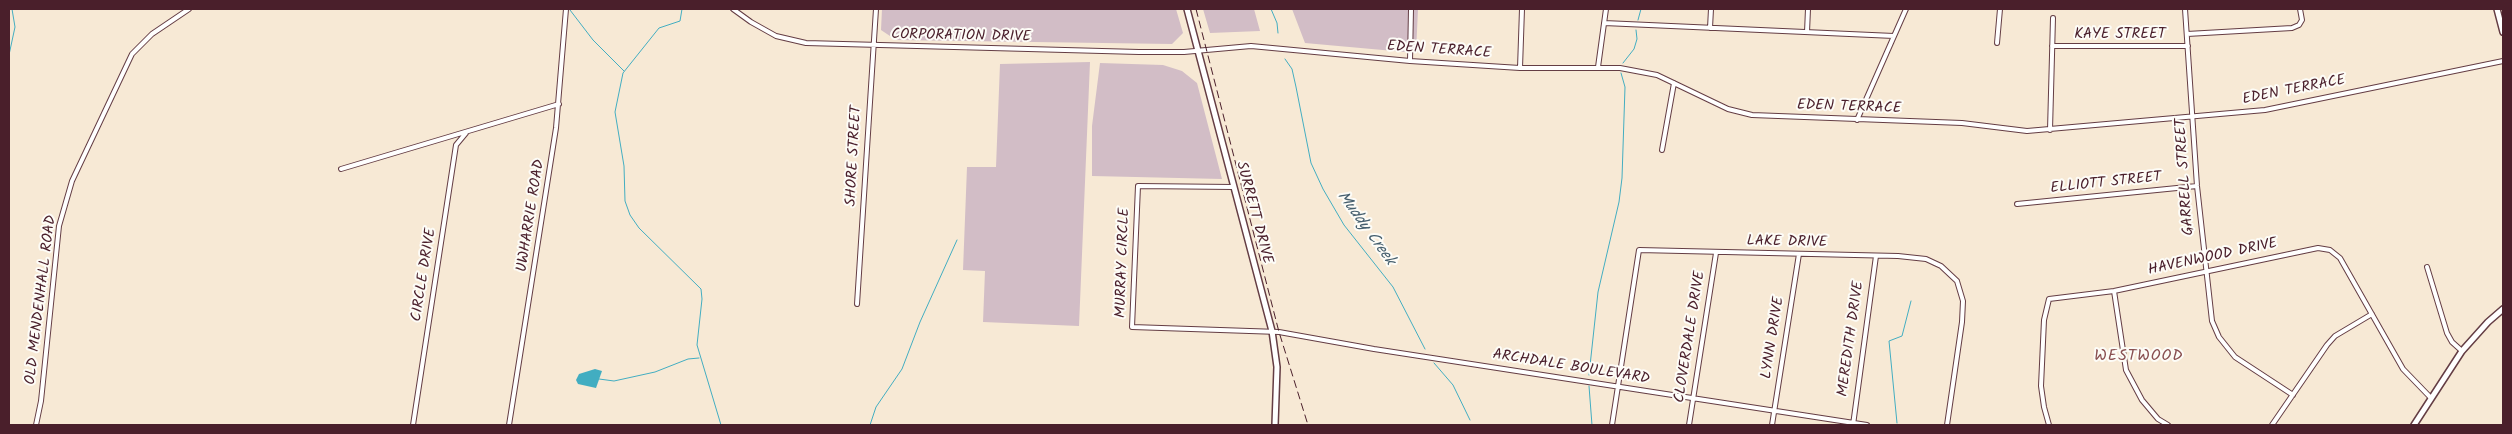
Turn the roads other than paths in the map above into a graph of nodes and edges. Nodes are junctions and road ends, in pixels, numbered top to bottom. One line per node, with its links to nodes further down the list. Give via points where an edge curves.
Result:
1 (189, 9): 60 (street, OLD MENDENHALL ROAD, via 152,34 132,54 72,181 59,226)
2 (566, 9): 33 (street, UWHARRIE ROAD)
3 (733, 9): 24 (street, CORPORATION DRIVE, via 766,31 785,39)
4 (876, 9): 24 (street, SHORE STREET)
5 (1187, 9): 27 (street, SURRETT DRIVE)
6 (1411, 9): 28 (street)
7 (1522, 9): 31 (street)
8 (1606, 9): 17 (street)
9 (1711, 9): 18 (street)
10 (1808, 9): 19 (street)
11 (1906, 9): 22 (street)
12 (2000, 9): 23 (street)
13 (2185, 9): 21 (street, GARRELL STREET)
14 (2300, 9): 21 (street, KAYE STREET, via 2302,20 2292,28)
15 (2497, 9): 20 (street)
16 (2053, 18): 25 (street)
17 (1604, 23): 18 (street); 30 (street)
18 (1710, 28): 19 (street)
19 (1807, 32): 22 (street)
20 (2503, 32)
21 (2187, 34): 26 (street, GARRELL STREET)
22 (1894, 36): 35 (street)
23 (1998, 43)
24 (872, 46): 27 (street, CORPORATION DRIVE, via 1139,52); 49 (street, SHORE STREET)
25 (2052, 46): 26 (street, KAYE STREET); 36 (street)
26 (2188, 46): 34 (street, GARRELL STREET)
27 (1198, 50): 28 (street, EDEN TERRACE, via 1259,47); 41 (street, SURRETT DRIVE)
28 (1410, 61): 31 (street, EDEN TERRACE)
29 (2503, 61): 34 (street, EDEN TERRACE, via 2265,110)
30 (1598, 67): 31 (street, EDEN TERRACE); 32 (street, EDEN TERRACE, via 1638,70)
31 (1520, 68)
32 (1674, 83): 35 (street, EDEN TERRACE, via 1739,112); 38 (street)
33 (559, 104): 37 (street); 62 (street, UWHARRIE ROAD)
34 (2193, 116): 36 (street, EDEN TERRACE); 40 (street, GARRELL STREET)
35 (1857, 120): 36 (street, EDEN TERRACE, via 1962,123 2015,131)
36 (2050, 130)
37 (466, 132): 39 (street); 61 (street, CIRCLE DRIVE, via 456,145)
38 (1662, 150)
39 (341, 169)
40 (2197, 186): 42 (street, ELLIOTT STREET); 47 (street, GARRELL STREET)
41 (1234, 187): 52 (street, SURRETT DRIVE); 52 (street, MURRAY CIRCLE, via 1138,186 1132,327)
42 (2017, 204)
43 (1716, 252): 44 (street, LAKE DRIVE); 54 (street, LAKE DRIVE, via 1639,250); 56 (street, CLOVERDALE DRIVE)
44 (1799, 254): 45 (street, LAKE DRIVE); 58 (street, LYNN DRIVE)
45 (1876, 256): 59 (street, MEREDITH DRIVE); 68 (street, LAKE DRIVE, via 1934,262 1952,274 1960,289 1962,322)
46 (2427, 267): 53 (street, via 2447,334)
47 (2205, 271): 48 (street, HAVENWOOD DRIVE); 51 (street, HAVENWOOD DRIVE, via 2318,248 2330,250 2343,262); 55 (street, GARRELL STREET, via 2212,321 2223,344 2241,362)
48 (2114, 291): 69 (street, HAVENWOOD DRIVE, via 2049,299 2044,320 2041,386); 70 (street, via 2126,370 2142,400 2158,419)
49 (857, 304)
50 (2503, 309): 53 (street)
51 (2372, 314): 55 (street, via 2332,339); 57 (street, HAVENWOOD DRIVE, via 2407,375)
52 (1272, 331): 54 (street, ARCHDALE BOULEVARD); 63 (street, SURRETT DRIVE, via 1277,367)
53 (2462, 351): 57 (street)
54 (1618, 386): 56 (street, ARCHDALE BOULEVARD); 64 (street, LAKE DRIVE)
55 (2293, 395): 71 (street)
56 (1693, 398): 58 (street, ARCHDALE BOULEVARD); 65 (street, CLOVERDALE DRIVE)
57 (2431, 398): 72 (street)
58 (1774, 411): 59 (street, ARCHDALE BOULEVARD); 66 (street, LYNN DRIVE)
59 (1853, 424): 67 (street, ARCHDALE BOULEVARD)
60 (36, 425)
61 (413, 425)
62 (509, 425)
63 (1275, 425)
64 (1612, 425)
65 (1689, 425)
66 (1772, 425)
67 (1867, 425)
68 (1946, 425)
69 (2049, 425)
70 (2168, 425)
71 (2272, 425)
72 (2414, 425)

